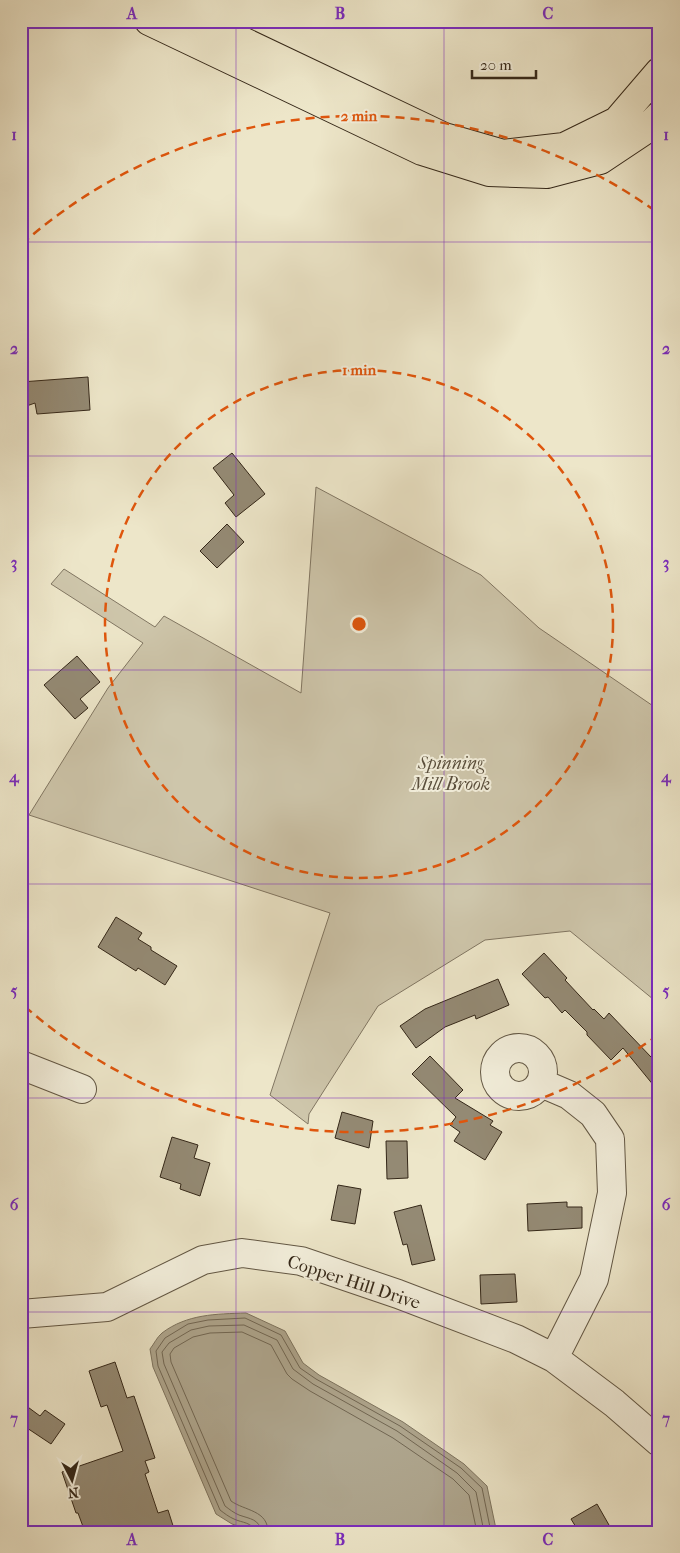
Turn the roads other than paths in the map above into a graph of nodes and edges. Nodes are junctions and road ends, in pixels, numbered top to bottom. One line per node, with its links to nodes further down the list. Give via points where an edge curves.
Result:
1 (150, 21): 4 (highway, via 422,151 489,172 547,174 600,160 645,130)
2 (200, 21): 3 (highway, via 444,137 503,154 564,147 617,121)
3 (659, 72)
4 (659, 116)
5 (21, 1065): 7 (street)
6 (541, 1082): 9 (street, via 569,1095 593,1114 610,1140 612,1194 594,1279)
7 (82, 1089)
8 (21, 1314): 9 (street, Copper Hill Drive, via 107,1307 203,1260 242,1253 301,1261 328,1270 516,1339)
9 (554, 1358): 10 (street, Copper Hill Drive)
10 (659, 1442)

